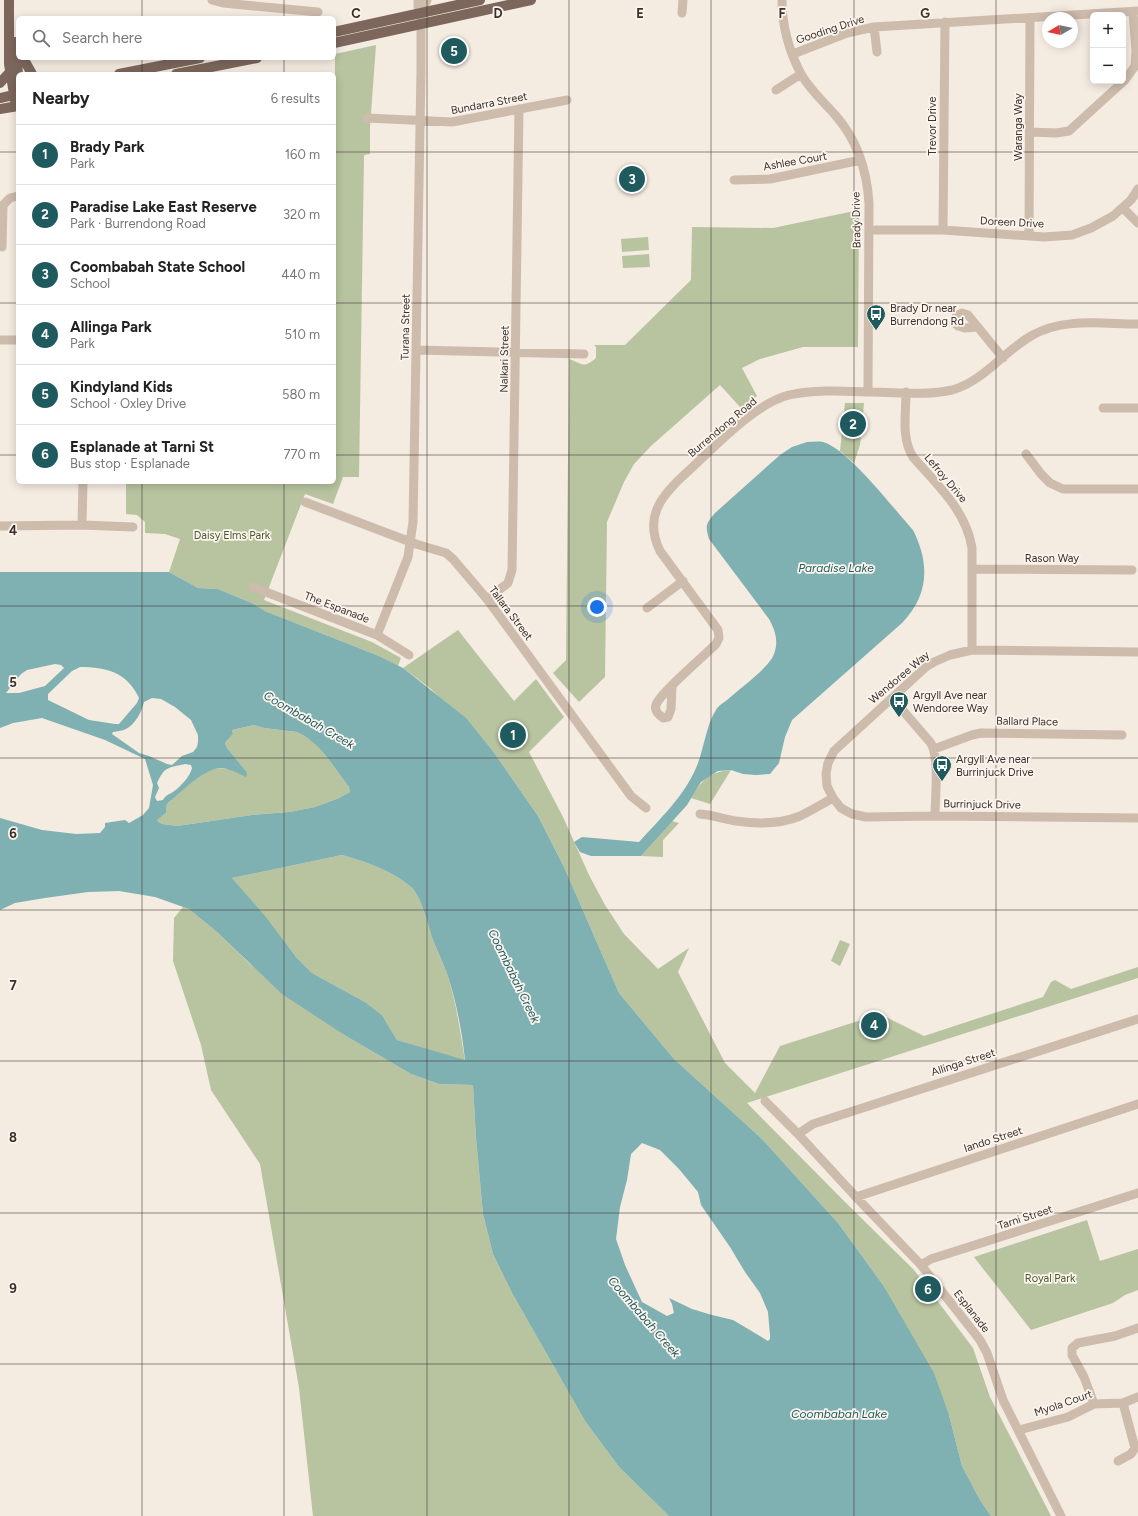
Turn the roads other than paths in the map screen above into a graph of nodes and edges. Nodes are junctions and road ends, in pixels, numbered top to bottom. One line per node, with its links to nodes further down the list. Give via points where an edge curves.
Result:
1 (9, 0): 30 (main road)
2 (15, 0): 19 (main road)
3 (212, 0): 11 (street)
4 (418, 0): 12 (street)
5 (427, 0): 12 (street)
6 (480, 0): 12 (main road)
7 (531, 0): 16 (main road)
8 (683, 0): 13 (street)
9 (782, 0): 22 (street, Brady Drive, via 783,23)
10 (1136, 11): 14 (street, Gooding Drive); 42 (street, via 1135,66 1125,80 1069,131)
11 (318, 12)
12 (421, 13): 16 (street, Turana Street); 18 (main road)
13 (682, 13)
14 (1030, 18): 15 (street, Gooding Drive); 42 (street, Waranga Way)
15 (944, 22): 17 (street, Gooding Drive); 50 (street, Trevor Drive)
16 (421, 24): 20 (main road); 41 (street, Turana Street)
17 (874, 27): 21 (street); 22 (street, Gooding Drive, via 847,33)
18 (336, 32)
19 (16, 41): 30 (main road)
20 (336, 43)
21 (877, 52)
22 (793, 54): 31 (street, Brady Drive)
23 (24, 60): 27 (main road)
24 (190, 60): 26 (main road)
25 (249, 60): 29 (main road)
26 (156, 67): 28 (main road); 29 (main road, via 187,66)
27 (31, 72)
28 (130, 72)
29 (193, 72)
30 (14, 73): 32 (main road); 34 (main road)
31 (801, 74): 33 (street); 43 (street, Brady Drive, via 844,127)
32 (0, 83)
33 (776, 90)
34 (16, 94): 35 (main road)
35 (0, 98)
36 (567, 100): 39 (street, Bundarra Street)
37 (16, 106): 38 (main road)
38 (0, 109)
39 (519, 109): 41 (street, Bundarra Street, via 452,122); 58 (street, Nalkari Street)
40 (367, 118): 41 (street, Bundarra Street)
41 (420, 121): 57 (street, Turana Street)
42 (1030, 132): 51 (street, Waranga Way)
43 (861, 160): 44 (street, Ashlee Court, via 770,179); 49 (street, Brady Drive, via 869,191)
44 (734, 180)
45 (1138, 190): 47 (street, Doreen Drive)
46 (16, 196): 52 (street, via 10,198 3,205)
47 (1122, 208): 48 (street); 51 (street, Doreen Drive, via 1092,228 1072,235)
48 (1138, 223)
49 (869, 230): 50 (street, Doreen Drive); 61 (street, Brady Drive)
50 (943, 230): 51 (street, Doreen Drive)
51 (1029, 236)
52 (2, 247)
53 (1138, 324): 60 (street, Burrendong Road, via 1077,323 1055,326 1031,336)
54 (977, 327): 60 (street)
55 (0, 340): 56 (street)
56 (16, 340)
57 (416, 350): 58 (street); 72 (street, Turana Street)
58 (516, 351): 59 (street); 77 (street, Nalkari Street, via 512,570 508,583)
59 (584, 354)
60 (1003, 358): 62 (street, Burrendong Road, via 962,387 944,392)
61 (868, 392): 62 (street, Burrendong Road); 75 (street, Burrendong Road, via 809,392 789,395 769,403 751,415 668,490 661,499 653,528 660,551)
62 (906, 392): 73 (street, Lefroy Drive, via 907,445 913,457 961,514 970,535)
63 (1103, 408): 64 (street)
64 (1138, 408)
65 (1026, 454): 67 (street, via 1050,483 1063,490)
66 (83, 484): 69 (street)
67 (1138, 489)
68 (305, 502): 72 (street, Tallara Street)
69 (82, 525): 70 (street); 71 (street)
70 (0, 526)
71 (133, 527)
72 (412, 542): 77 (street, Tallara Street, via 446,553); 79 (street, Turana Street)
73 (972, 569): 74 (street, Rason Way); 80 (street, Lefroy Drive)
74 (1132, 570)
75 (683, 581): 78 (street); 83 (street, Burrendong Road, via 718,630 719,638)
76 (253, 587): 79 (street, The Espanade)
77 (487, 599): 88 (street, Tallara Street, via 631,796)
78 (647, 608)
79 (377, 635): 82 (street, The Espanade)
80 (972, 650): 81 (street, Wendoree Way); 84 (street, Wendoree Way, via 950,654 934,662)
81 (1138, 652)
82 (410, 655)
83 (672, 687)
84 (892, 698): 86 (street); 87 (street, Wendoree Way, via 834,750 826,774 827,786)
85 (1122, 734): 86 (street, Ballard Place, via 981,733)
86 (934, 749): 90 (street)
87 (833, 798): 89 (street, via 799,816 780,822 735,821); 90 (street, Burrinjuck Drive, via 841,808 866,817)
88 (646, 808)
89 (700, 814)
90 (935, 816): 91 (street, Burrinjuck Drive)
91 (1138, 818)
92 (1138, 1019): 95 (street, Allinga Street, via 813,1124)
93 (765, 1101): 95 (street, Esplanade)
94 (1138, 1104): 97 (street, Iando Street)
95 (798, 1134): 97 (street, Esplanade)
96 (1138, 1193): 98 (street, Tarni Street, via 931,1259)
97 (856, 1198): 98 (street, Esplanade)
98 (921, 1265): 103 (street, Esplanade, via 984,1346 999,1392)
99 (1138, 1328): 102 (street, via 1078,1344 1072,1348 1072,1355)
100 (1138, 1397): 101 (street, Myola Court)
101 (1123, 1403): 102 (street, Myola Court); 104 (street, via 1135,1448 1131,1454)
102 (1094, 1404): 103 (street, Myola Court, via 1068,1417)
103 (1019, 1430): 105 (street, Esplanade)
104 (1118, 1461)
105 (1061, 1516)

